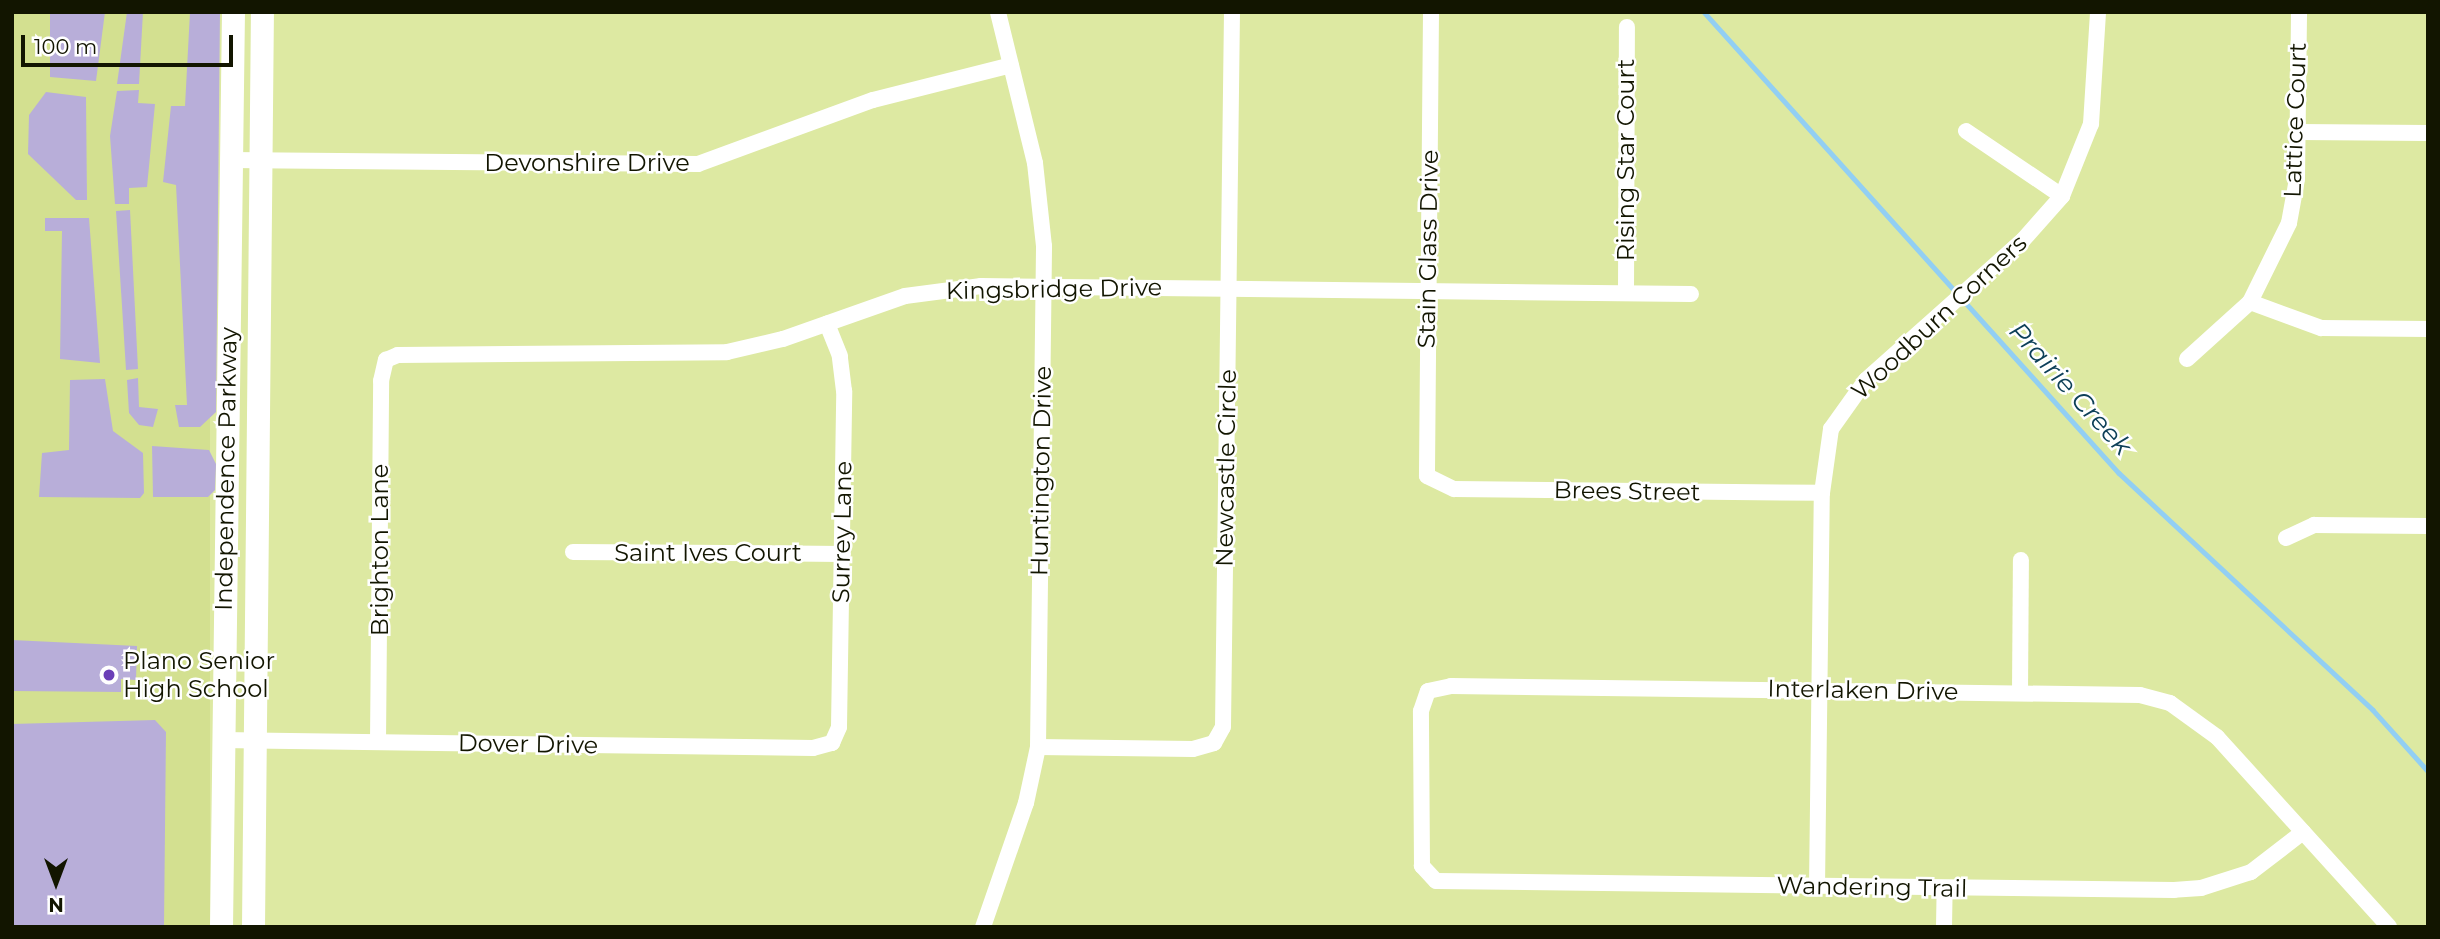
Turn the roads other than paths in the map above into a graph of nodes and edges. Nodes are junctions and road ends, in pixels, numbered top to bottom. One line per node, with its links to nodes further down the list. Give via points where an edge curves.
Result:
1 (233, 12): 13 (main road, Independence Parkway)
2 (262, 12): 14 (main road, Independence Parkway)
3 (998, 12): 9 (street, Huntington Drive)
4 (1232, 12): 17 (street, Newcastle Circle)
5 (1431, 12): 18 (street, Stain Glass Drive)
6 (2098, 12): 15 (street, Woodburn Corners, via 2091,124)
7 (2299, 12): 11 (street, Lattice Court)
8 (1627, 27): 19 (street, Rising Star Court)
9 (1011, 65): 14 (street, Devonshire Drive, via 873,100 698,164); 16 (street, Huntington Drive, via 1039,184)
10 (1966, 131): 15 (street)
11 (2298, 132): 12 (street); 21 (street, Lattice Court, via 2289,223)
12 (2428, 133)
13 (232, 160): 14 (street, Devonshire Drive); 35 (main road, Independence Parkway)
14 (262, 160): 36 (main road, Independence Parkway)
15 (2062, 196): 27 (street, Woodburn Corners, via 1866,380 1839,413 1825,446)
16 (1043, 286): 17 (street, Kingsbridge Drive); 22 (street, Kingsbridge Drive, via 943,289); 39 (street, Huntington Drive)
17 (1228, 289): 18 (street, Kingsbridge Drive); 39 (street, Newcastle Circle, via 1220,737 1193,749)
18 (1427, 291): 19 (street, Kingsbridge Drive); 26 (street, Stain Glass Drive, via 1426,466)
19 (1626, 293): 20 (street, Kingsbridge Drive)
20 (1691, 294)
21 (2250, 302): 23 (street, via 2321,328); 24 (street, Lattice Court)
22 (827, 323): 25 (street, Kingsbridge Drive, via 755,347 697,354 414,352); 31 (street, Surrey Lane, via 840,356 844,391)
23 (2428, 329)
24 (2187, 359)
25 (386, 360): 37 (street, Brighton Lane, via 381,380)
26 (1433, 483): 27 (street, Brees Street, via 1454,489)
27 (1822, 493): 33 (street, Woodburn Corners)
28 (2428, 526): 29 (street, via 2314,525)
29 (2286, 538)
30 (573, 552): 31 (street, Saint Ives Court)
31 (843, 554): 38 (street, Surrey Lane, via 839,727)
32 (2021, 560): 34 (street)
33 (1819, 689): 34 (street, Interlaken Drive); 41 (street, Interlaken Drive, via 1451,686 1429,691 1421,711 1421,857); 42 (street, Woodburn Corners)
34 (2020, 692): 40 (street, Interlaken Drive, via 2104,692 2170,703 2217,737)
35 (223, 740): 36 (street, Dover Drive); 44 (main road, Independence Parkway)
36 (255, 740): 37 (street, Dover Drive); 45 (main road, Independence Parkway)
37 (378, 742): 38 (street, Dover Drive, via 813,748)
38 (832, 743)
39 (1038, 747): 46 (street, Huntington Drive, via 1026,803)
40 (2303, 832): 43 (street, Wandering Trail, via 2251,872 2201,888); 48 (street, Interlaken Drive)
41 (1426, 875): 42 (street, Wandering Trail, via 1450,882)
42 (1817, 887): 43 (street, Wandering Trail)
43 (1945, 888): 47 (street)
44 (221, 927)
45 (253, 927)
46 (983, 927)
47 (1944, 927)
48 (2389, 927)

